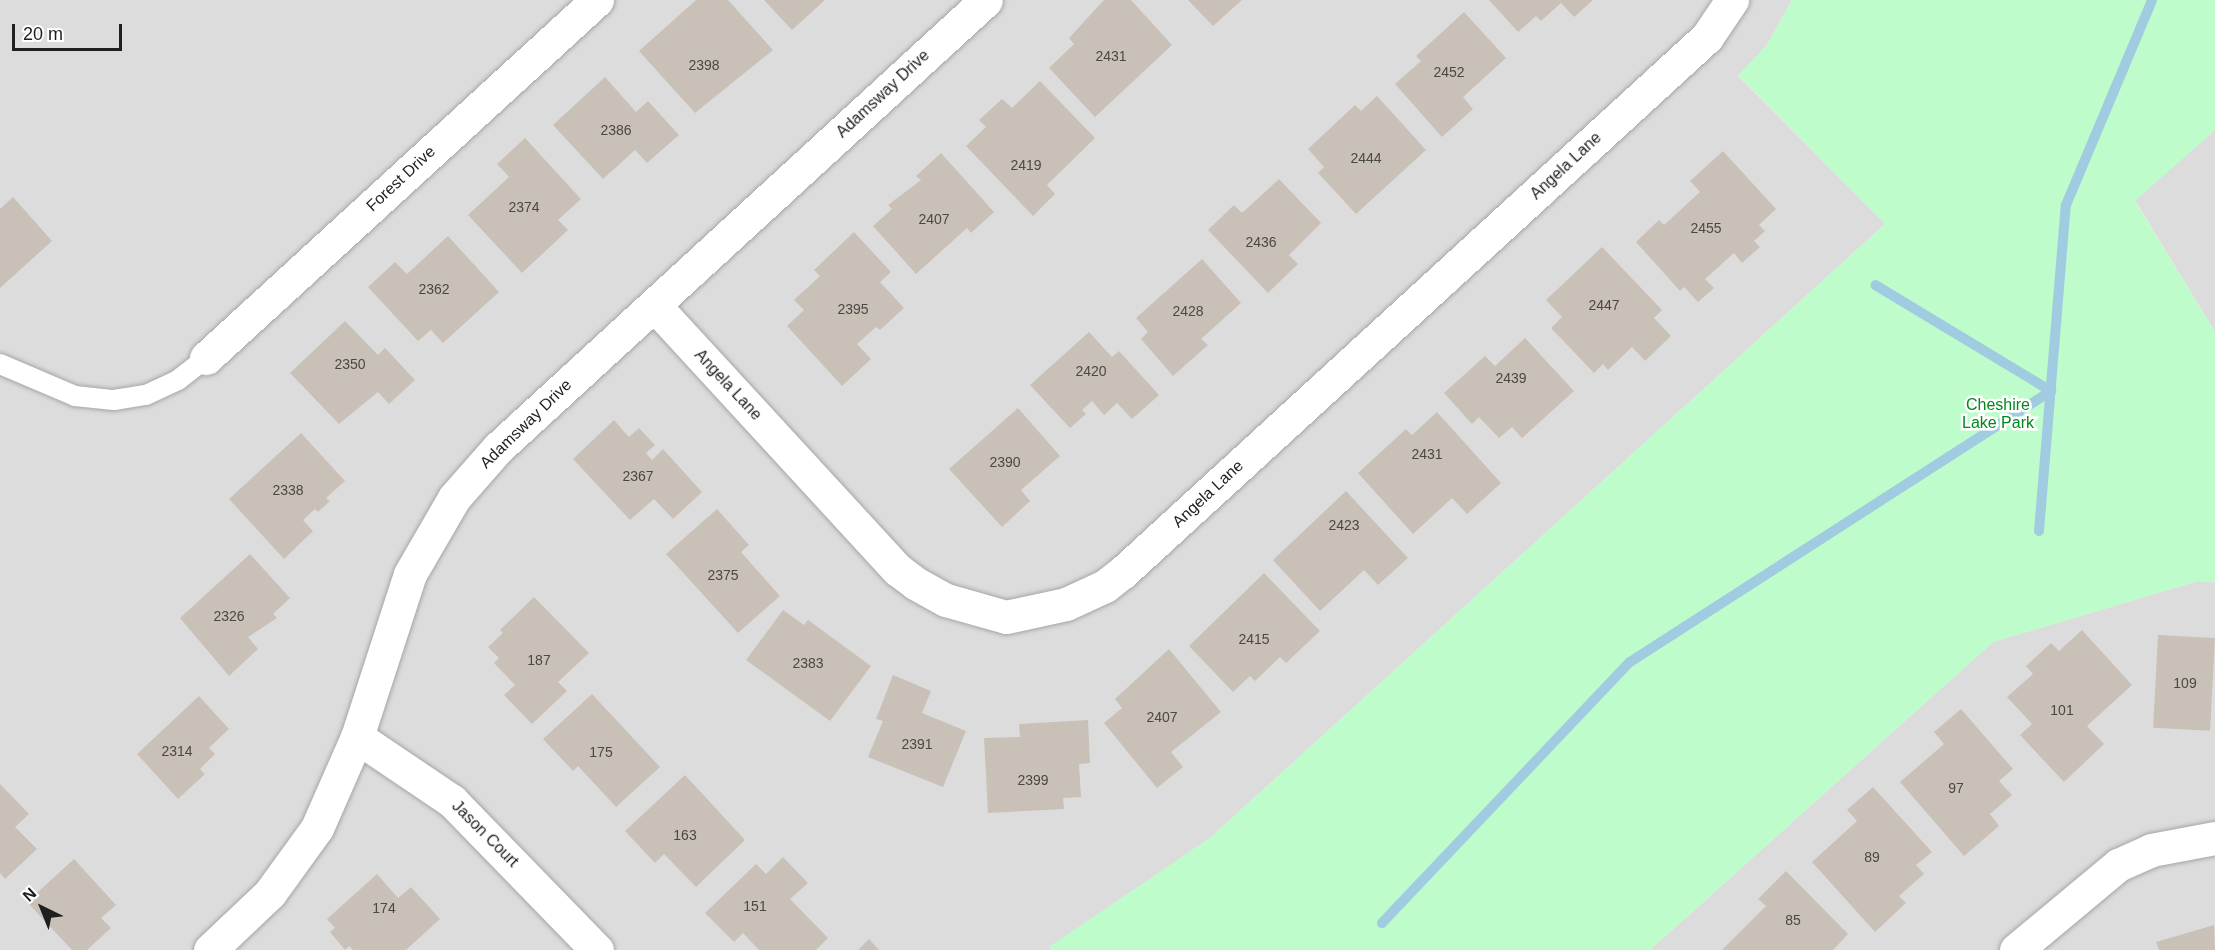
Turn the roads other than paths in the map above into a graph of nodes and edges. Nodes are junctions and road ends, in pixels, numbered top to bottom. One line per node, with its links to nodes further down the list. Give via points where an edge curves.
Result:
1 (597, 0): 5 (street, Forest Drive)
2 (986, 0): 4 (street, Adamsway Drive)
3 (1732, 0): 4 (street, Angela Lane, via 1707,37 1123,572 1105,586 1066,604 1006,617 946,600 915,583 898,570)
4 (654, 305): 7 (street, Adamsway Drive, via 498,448 454,498 410,574)
5 (206, 358): 6 (lane, via 178,380 146,395 114,400 75,396)
6 (0, 364)
7 (357, 737): 9 (street, Adamsway Drive, via 335,794 293,864); 10 (street, Jason Court, via 452,801)
8 (2215, 838): 11 (street, via 2151,850 2118,865)
9 (210, 950)
10 (597, 950)
11 (2016, 950)

